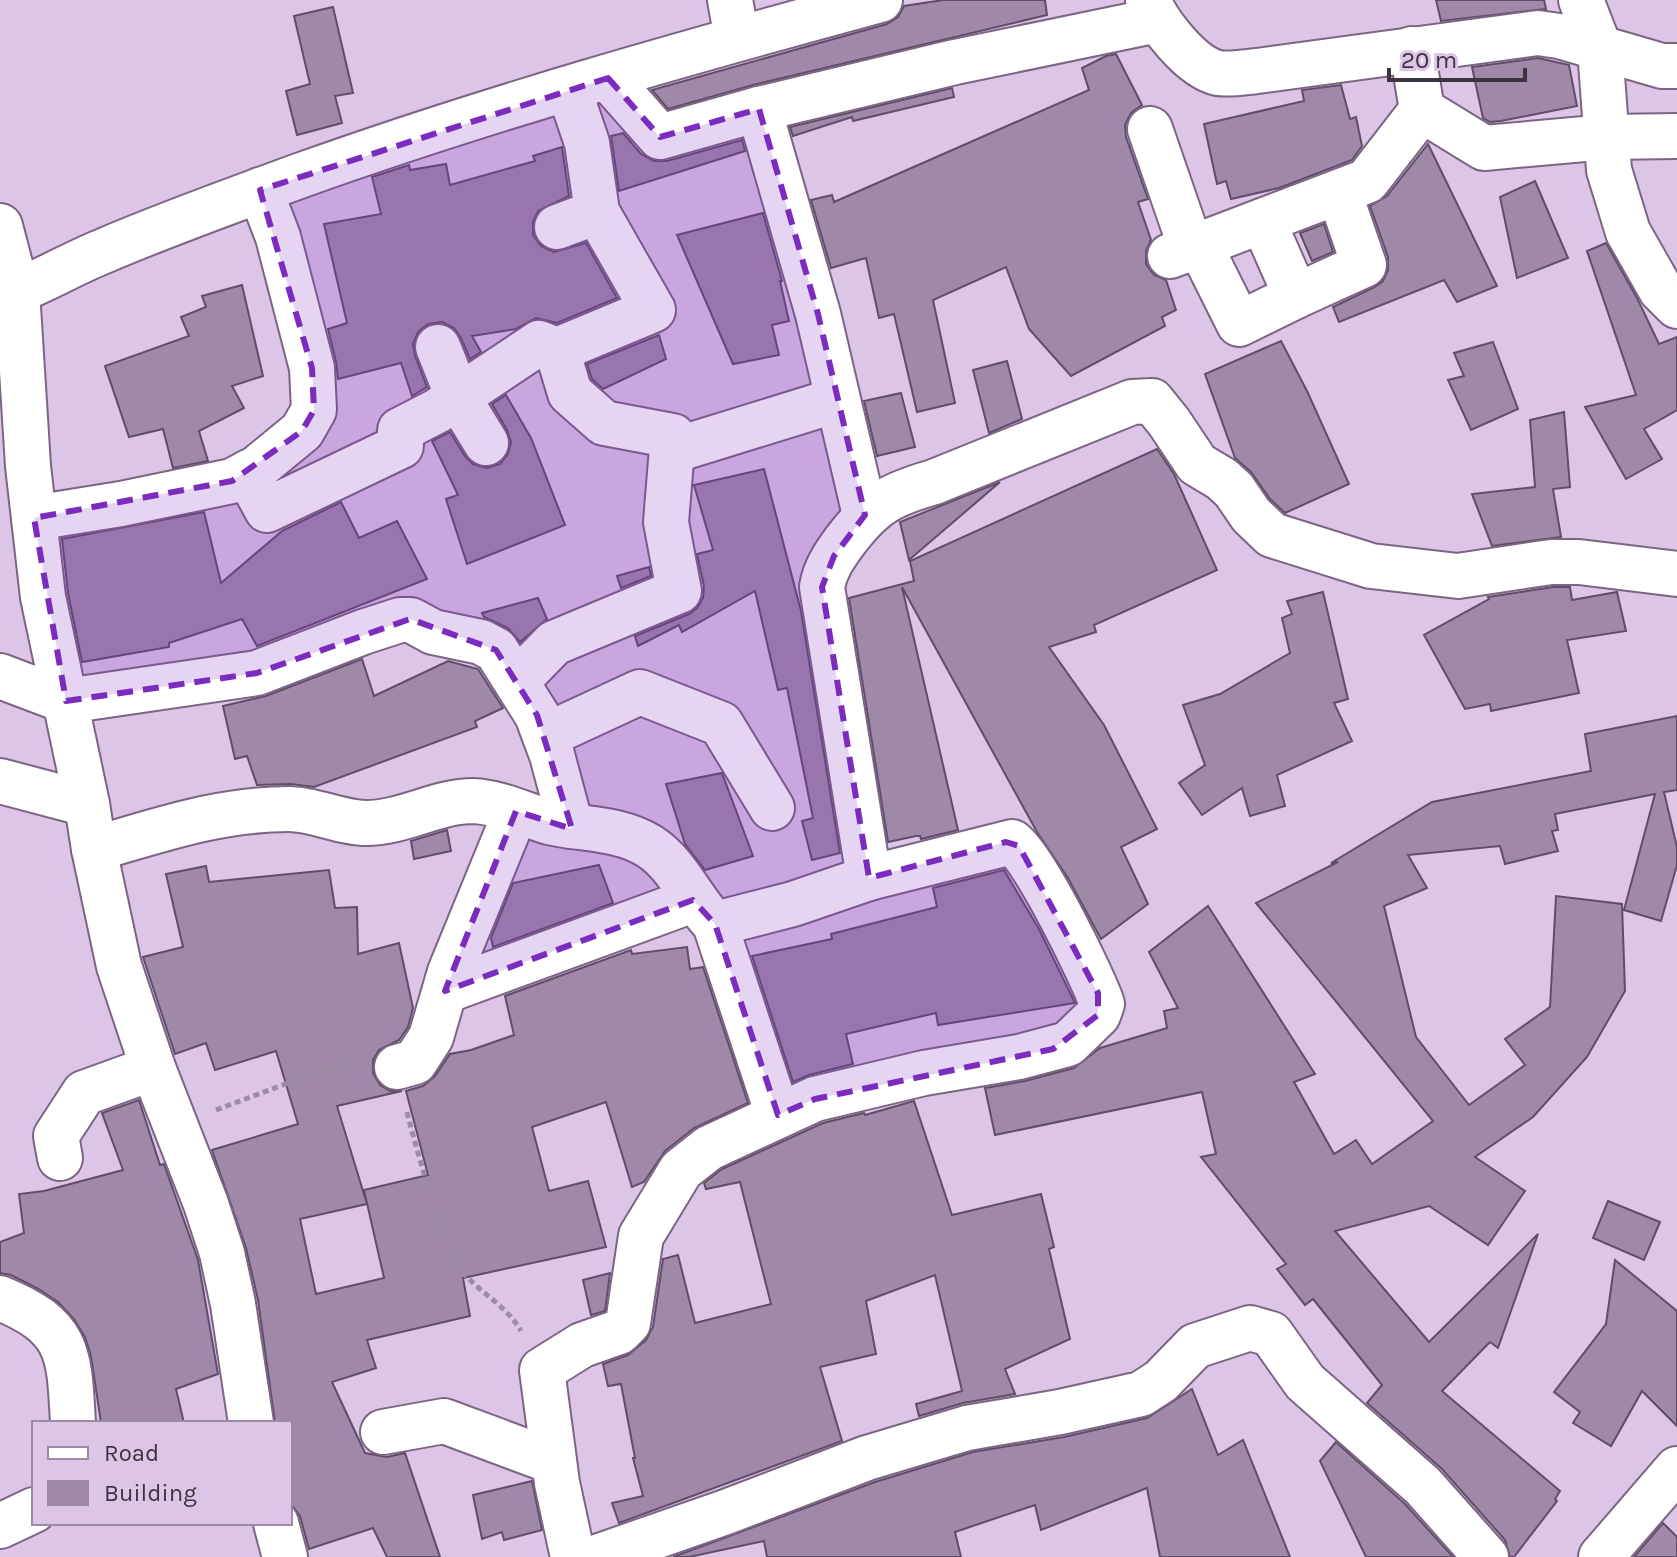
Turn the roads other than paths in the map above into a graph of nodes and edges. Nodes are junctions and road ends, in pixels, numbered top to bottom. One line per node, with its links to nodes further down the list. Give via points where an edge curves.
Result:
1 (880, 0): 4 (street)
2 (1581, 0): 6 (street)
3 (1153, 10): 5 (street, via 1189,56 1217,73); 9 (street)
4 (734, 19): 8 (street)
5 (1412, 49): 6 (street, via 1538,33); 10 (street)
6 (1600, 49): 7 (street); 13 (street)
7 (1677, 66)
8 (588, 84): 9 (street, via 660,137); 14 (street); 23 (street, via 577,220 653,310)
9 (759, 109): 25 (street)
10 (1422, 110): 13 (street, via 1484,148); 15 (street, via 1367,181)
11 (1150, 129): 18 (street)
12 (1677, 136): 13 (street)
13 (1607, 137): 21 (street, via 1609,170 1628,232 1661,290)
14 (260, 190): 19 (street); 28 (street, via 278,237 312,368 314,410 302,431)
15 (1339, 192): 16 (street); 20 (street, via 1364,265)
16 (1263, 221): 18 (street); 20 (street)
17 (0, 226): 19 (street)
18 (1181, 252): 20 (street, via 1206,258 1239,324)
19 (8, 294): 30 (street)
20 (1296, 296)
21 (1677, 306)
22 (438, 347): 24 (street)
23 (557, 350): 24 (street, via 539,343); 27 (street, via 570,393 581,403 604,423 673,436)
24 (458, 397): 26 (street); 28 (street, via 400,430 401,446 267,510)
25 (837, 400): 27 (street); 29 (street)
26 (486, 443)
27 (672, 451): 33 (street, via 666,522 679,591 554,643)
28 (247, 473): 30 (street, via 232,481)
29 (865, 515): 31 (street, via 907,490 1132,402 1152,401 1197,464 1234,490 1272,535 1371,566 1458,576 1551,562); 42 (street, via 834,556 822,587)
30 (34, 518): 34 (street, via 43,597)
31 (1677, 574)
32 (0, 676): 34 (street)
33 (518, 680): 34 (street, via 489,646 433,632 406,619 245,676); 35 (street)
34 (66, 701): 37 (street)
35 (545, 736): 38 (street, via 640,692 721,724); 40 (street)
36 (0, 781): 37 (street)
37 (87, 804): 41 (street)
38 (772, 808)
39 (516, 811): 40 (street); 41 (street, via 473,801 366,823 293,809 254,810 216,814); 44 (street)
40 (571, 826): 43 (street, via 621,833 650,847 671,866)
41 (94, 849): 46 (street, via 119,966)
42 (869, 878): 43 (street, via 793,904); 47 (street, via 1012,842 1024,852 1046,891 1102,1004 1098,1015 1068,1044 815,1099)
43 (704, 912): 44 (street); 47 (street)
44 (445, 991): 45 (street, via 420,1057)
45 (397, 1067)
46 (153, 1068): 48 (street, via 84,1093 56,1136); 51 (street, via 222,1253)
47 (778, 1115): 53 (street, via 729,1137 681,1170 641,1236 628,1323 542,1370)
48 (60, 1158)
49 (0, 1298): 50 (street, via 47,1324 58,1336 68,1361)
50 (73, 1421)
51 (251, 1421)
52 (383, 1432): 53 (street, via 444,1421)
53 (554, 1462): 59 (street)
54 (1677, 1469): 62 (street)
55 (32, 1511): 57 (street)
56 (277, 1525): 58 (street)
57 (0, 1526)
58 (285, 1557)
59 (573, 1557)
60 (597, 1557): 61 (street, via 867,1458 967,1428 1141,1394 1195,1346 1250,1328 1271,1334 1305,1382 1423,1486)
61 (1486, 1557)
62 (1601, 1557)

